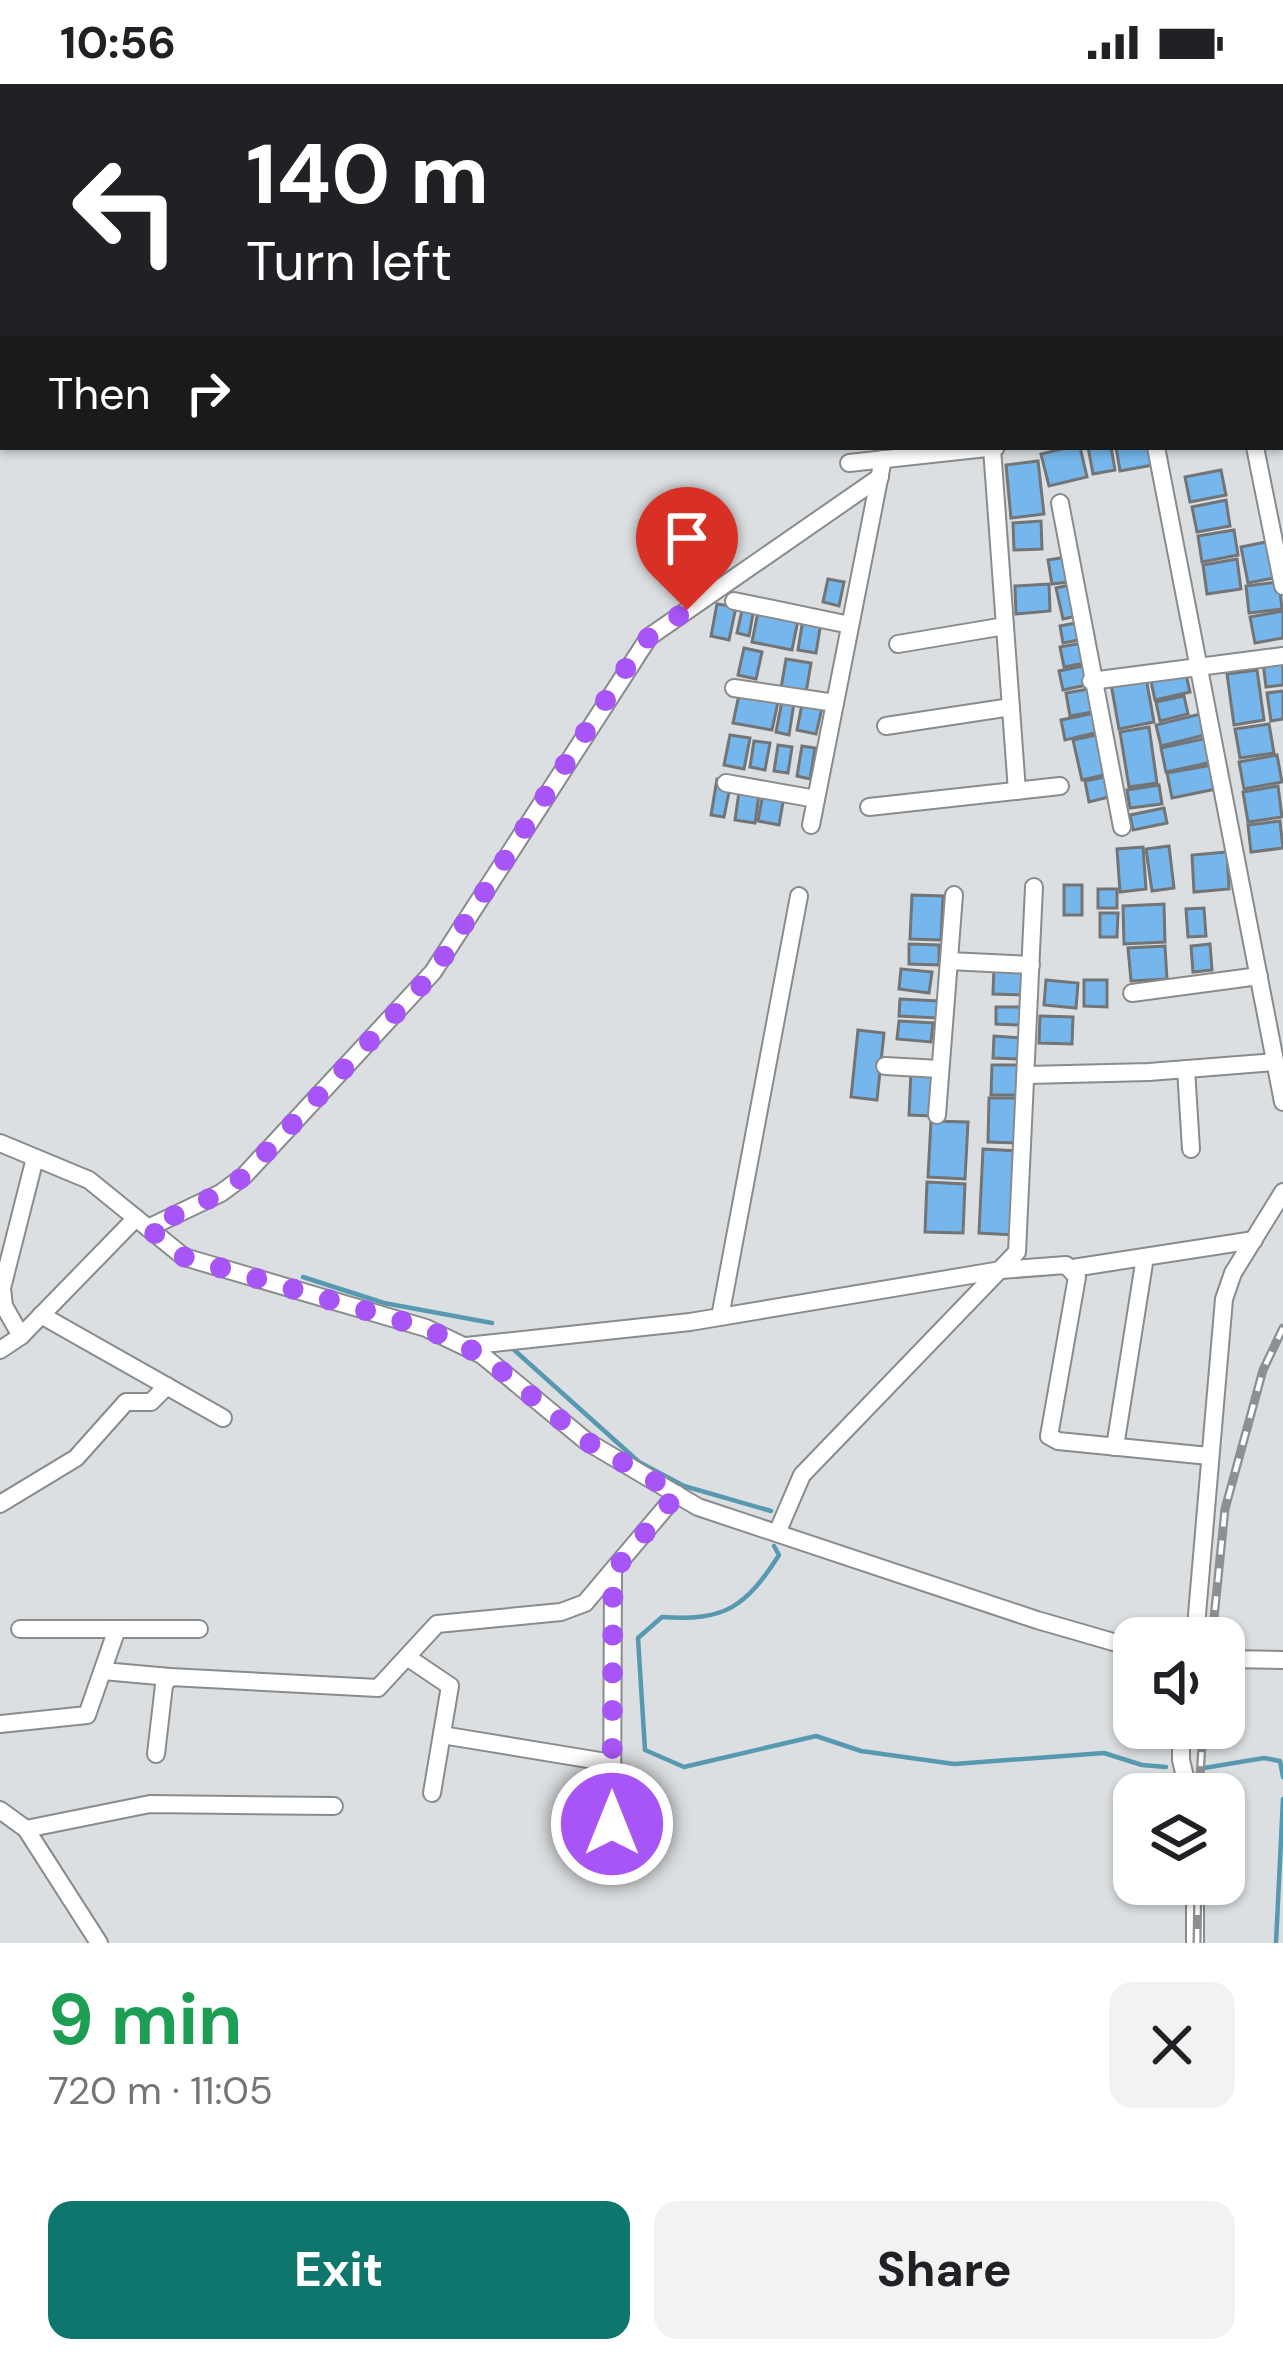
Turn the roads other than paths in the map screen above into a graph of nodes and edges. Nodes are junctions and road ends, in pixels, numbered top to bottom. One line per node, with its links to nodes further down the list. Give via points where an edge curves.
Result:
1 (978, 450): 6 (street)
2 (994, 450): 11 (street)
3 (1157, 450): 14 (street)
4 (1256, 450): 8 (street)
5 (849, 463): 6 (street)
6 (881, 468): 10 (street); 47 (street, via 649,637 434,972 244,1176)
7 (1060, 503): 15 (street)
8 (1283, 586)
9 (734, 601): 10 (street)
10 (850, 625): 17 (street)
11 (1005, 626): 12 (street); 18 (street)
12 (898, 644)
13 (1283, 656): 14 (street)
14 (1200, 667): 15 (street); 32 (street)
15 (1091, 681): 26 (street)
16 (734, 688): 17 (street)
17 (835, 703): 23 (street)
18 (1011, 707): 19 (street); 22 (street)
19 (886, 726)
20 (725, 783): 23 (street)
21 (1060, 786): 22 (street)
22 (1017, 791): 24 (street)
23 (816, 799): 25 (street)
24 (869, 807)
25 (811, 825)
26 (1122, 826)
27 (1034, 887): 31 (street)
28 (954, 895): 30 (street)
29 (799, 896): 53 (street)
30 (949, 961): 31 (street); 38 (street)
31 (1031, 965): 40 (street)
32 (1259, 976): 33 (street); 35 (street)
33 (1132, 993)
34 (1283, 1000): 35 (street)
35 (1264, 1004): 36 (street)
36 (1275, 1062): 39 (street); 41 (street)
37 (885, 1066): 38 (street)
38 (940, 1069): 42 (street)
39 (1186, 1070): 40 (street); 44 (street)
40 (1027, 1075): 51 (street, via 1019,1244)
41 (1283, 1102)
42 (937, 1115)
43 (0, 1143): 45 (street)
44 (1191, 1149)
45 (35, 1158): 47 (street, via 89,1180); 54 (street, via 2,1288)
46 (1283, 1192): 48 (street)
47 (142, 1223): 52 (street); 55 (street, via 184,1257)
48 (1254, 1240): 49 (street); 60 (street, via 1224,1299)
49 (1145, 1257): 50 (street); 59 (street)
50 (1073, 1268): 51 (street); 59 (street, via 1048,1431 1058,1441)
51 (1001, 1270): 53 (street); 63 (street, via 802,1475)
52 (41, 1316): 54 (street); 57 (street)
53 (720, 1316): 55 (street)
54 (21, 1336): 56 (street)
55 (464, 1346): 61 (street, via 586,1441)
56 (0, 1350)
57 (167, 1386): 58 (street); 62 (street, via 151,1402 126,1402 76,1458)
58 (224, 1418)
59 (1115, 1447): 60 (street)
60 (1208, 1456): 65 (street)
61 (677, 1494): 63 (street); 64 (street)
62 (0, 1504)
63 (777, 1533): 69 (street)
64 (613, 1572): 70 (street, via 575,1608 436,1624); 78 (street)
65 (1196, 1617)
66 (20, 1629): 67 (street)
67 (117, 1629): 68 (street); 73 (street)
68 (199, 1629)
69 (1113, 1642)
70 (407, 1657): 74 (street, via 386,1684 368,1689); 76 (street, via 450,1686)
71 (1245, 1659): 72 (street)
72 (1283, 1660)
73 (104, 1671): 74 (street); 75 (street, via 84,1717)
74 (170, 1677): 77 (street)
75 (0, 1724)
76 (442, 1735): 78 (street); 79 (street)
77 (156, 1754)
78 (612, 1763): 82 (street)
79 (432, 1793)
80 (334, 1806): 83 (street, via 150,1804)
81 (0, 1810): 83 (street)
82 (612, 1824)
83 (26, 1829): 85 (street)
84 (1195, 1905): 86 (street)
85 (99, 1943)
86 (1195, 1943)

